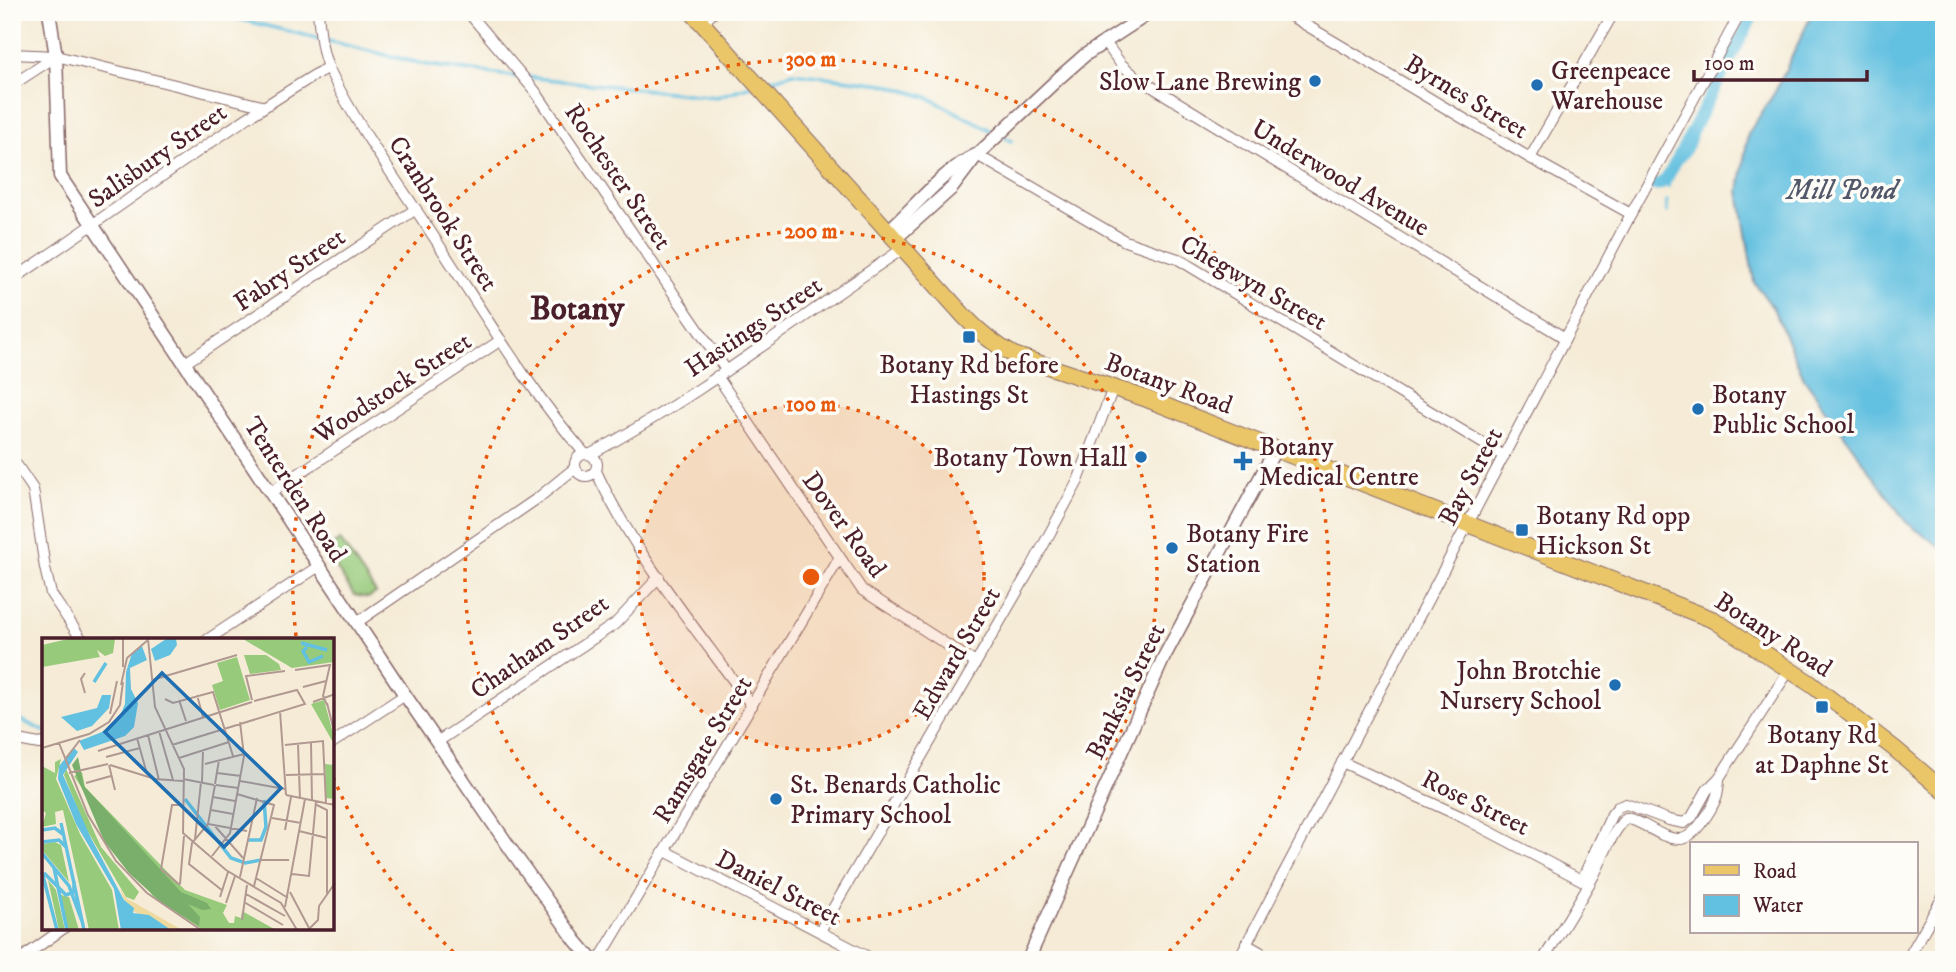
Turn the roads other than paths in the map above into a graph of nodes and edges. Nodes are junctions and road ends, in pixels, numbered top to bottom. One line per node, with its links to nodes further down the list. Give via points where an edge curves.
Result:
1 (49, 12): 11 (street, Tenterden Road)
2 (318, 12): 12 (street, Cranbrook Street)
3 (468, 12): 25 (street, Rochester Street, via 536,91)
4 (1151, 12): 9 (street)
5 (1284, 12): 16 (street, Byrnes Street)
6 (1614, 12): 16 (street)
7 (1741, 12): 18 (street, Bay Street)
8 (703, 16): 20 (main road, Botany Road)
9 (1108, 47): 15 (street, via 1060,76); 22 (street, Underwood Avenue, via 1124,67 1205,120)
10 (12, 54): 11 (street)
11 (56, 56): 13 (street); 14 (street); 19 (street, Tenterden Road, via 60,176)
12 (328, 67): 14 (street, Salisbury Street); 17 (street, Cranbrook Street)
13 (12, 85)
14 (262, 106): 19 (street, Salisbury Street)
15 (977, 155): 20 (street, via 951,188); 29 (street, Chegwyn Street, via 1125,241 1178,259)
16 (1530, 158): 18 (street, Byrnes Street)
17 (416, 209): 23 (street, Cranbrook Street); 24 (street, Fabry Street)
18 (1631, 214): 22 (street, Bay Street)
19 (94, 226): 21 (street, Salisbury Street); 24 (street, Tenterden Road)
20 (896, 239): 25 (street, Hastings Street); 27 (main road, Botany Road, via 975,328 1000,348)
21 (12, 280)
22 (1565, 338): 29 (street, Bay Street)
23 (501, 340): 31 (street, Cranbrook Street); 32 (street, Woodstock Street)
24 (185, 363): 32 (street, Tenterden Road)
25 (726, 370): 26 (street, Hastings Street)
26 (717, 376): 31 (street, Hastings Street); 34 (street, Dover Road)
27 (1113, 388): 28 (main road, Botany Road); 40 (street, Edward Street, via 1078,481)
28 (1276, 448): 33 (main road, Botany Road); 61 (street, Banksia Street, via 1164,657)
29 (1504, 456): 33 (street, Bay Street)
30 (12, 458): 38 (street, via 33,489 51,594)
31 (586, 465): 36 (street, Cranbrook Street); 37 (street, Hastings Street)
32 (271, 492): 35 (street, Tenterden Road)
33 (1468, 523): 41 (main road, Botany Road, via 1714,620); 48 (street, Bay Street)
34 (839, 559): 40 (street, Dover Road, via 862,590); 43 (street, Ramsgate Street)
35 (319, 566): 37 (street, Tenterden Road); 39 (street)
36 (659, 577): 43 (street, Cranbrook Street); 46 (street, Chatham Street, via 615,624)
37 (356, 623): 42 (street, Tenterden Road)
38 (81, 638)
39 (209, 638)
40 (974, 662): 55 (street, Edward Street)
41 (1790, 669): 49 (street); 50 (main road, Botany Road)
42 (405, 695): 45 (street); 46 (street, Tenterden Road)
43 (752, 706): 51 (street, Ramsgate Street)
44 (12, 739): 47 (street)
45 (334, 742)
46 (437, 742): 58 (street, Tenterden Road)
47 (42, 743)
48 (1342, 762): 52 (street, Rose Street, via 1462,817); 56 (street, Bay Street)
49 (1719, 778): 52 (street, via 1717,796 1687,838 1666,836 1626,818 1616,828); 52 (street, via 1684,823 1626,804 1618,807 1591,857 1585,873)
50 (1944, 791)
51 (665, 851): 55 (street, Daniel Street); 59 (street, Ramsgate Street)
52 (1589, 884): 64 (street)
53 (1944, 895): 65 (street)
54 (61, 930): 57 (street)
55 (820, 931): 60 (street, Daniel Street)
56 (1246, 944): 62 (street, Bay Street); 63 (street)
57 (19, 960)
58 (592, 960)
59 (599, 960)
60 (874, 960)
61 (1028, 960)
62 (1238, 960)
63 (1274, 960)
64 (1543, 960)
65 (1907, 960)

